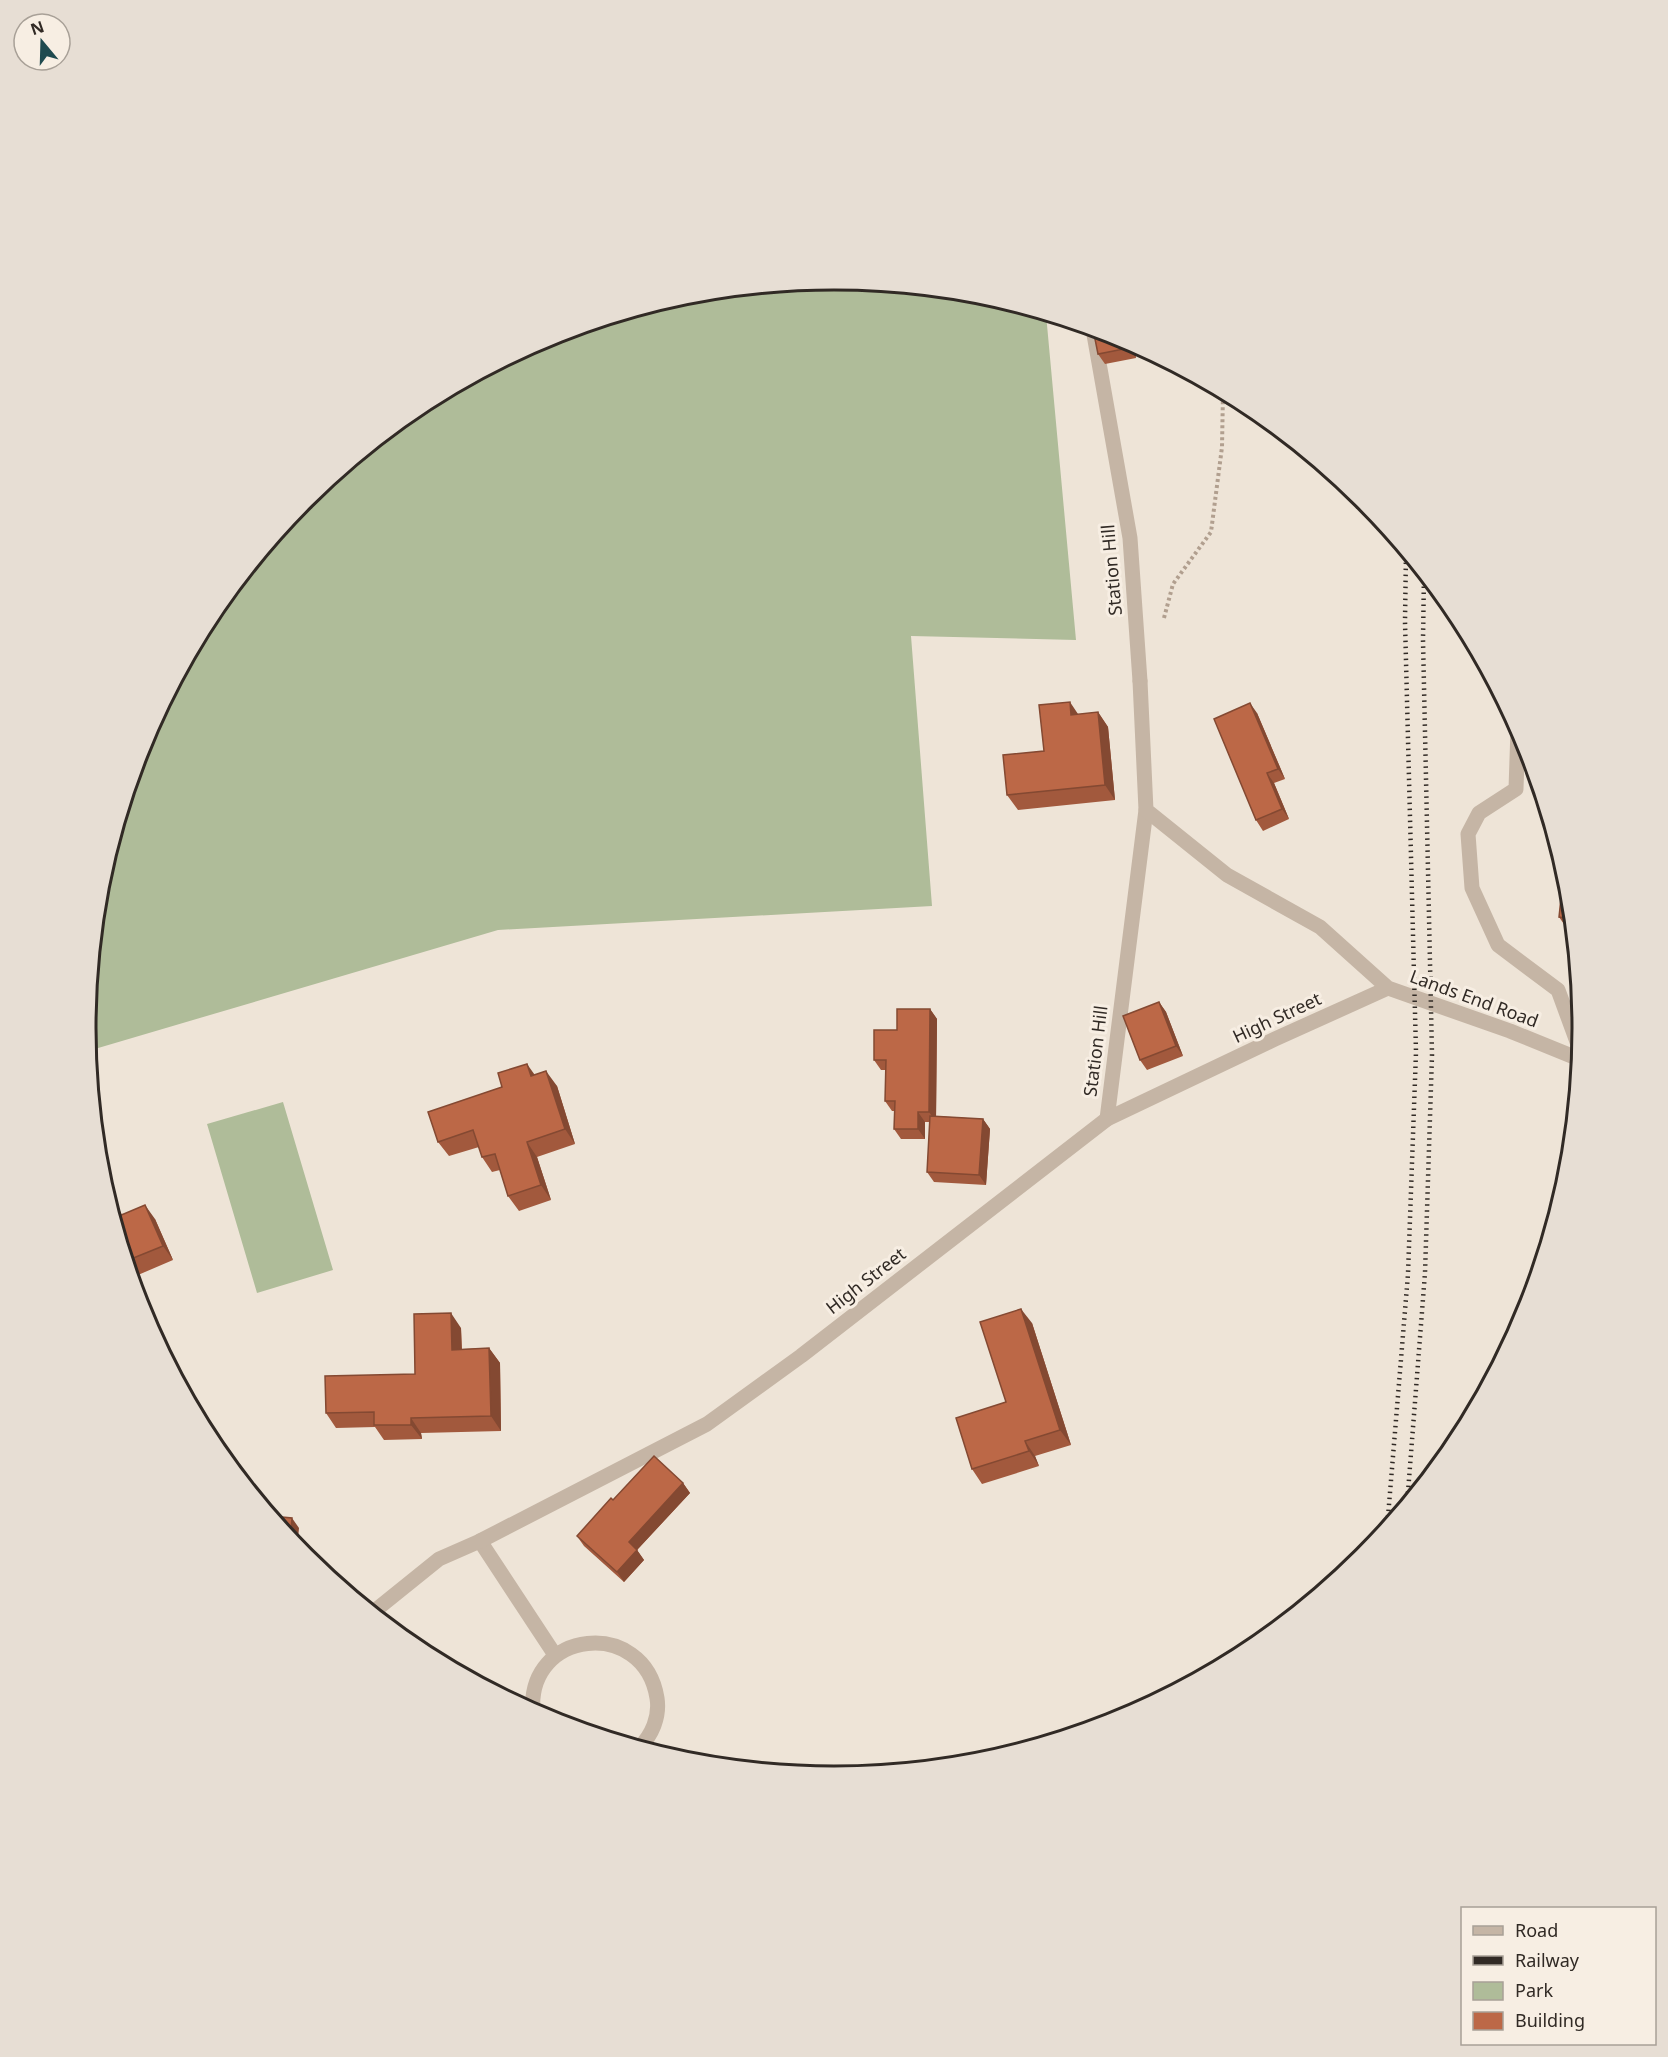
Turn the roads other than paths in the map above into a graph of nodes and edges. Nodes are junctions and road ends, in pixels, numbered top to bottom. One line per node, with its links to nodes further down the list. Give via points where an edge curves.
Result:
1 (1096, 339): 3 (street, Station Hill, via 1130,538)
2 (1517, 749): 5 (street, via 1516,789 1479,813 1468,834 1472,888 1498,945 1558,990)
3 (1146, 810): 4 (street, via 1227,875 1320,927); 7 (street, Station Hill)
4 (1389, 988): 6 (street, Lands End Road); 7 (street, High Street)
5 (1572, 1028)
6 (1571, 1055)
7 (1107, 1119): 8 (street, High Street, via 707,1424)
8 (480, 1541): 9 (street, High Street, via 439,1559); 10 (street)
9 (378, 1608)
10 (555, 1655): 11 (street, via 541,1670); 12 (street, via 586,1643 611,1644 629,1651 644,1665 655,1683 658,1703 656,1723)
11 (533, 1702)
12 (645, 1742)

